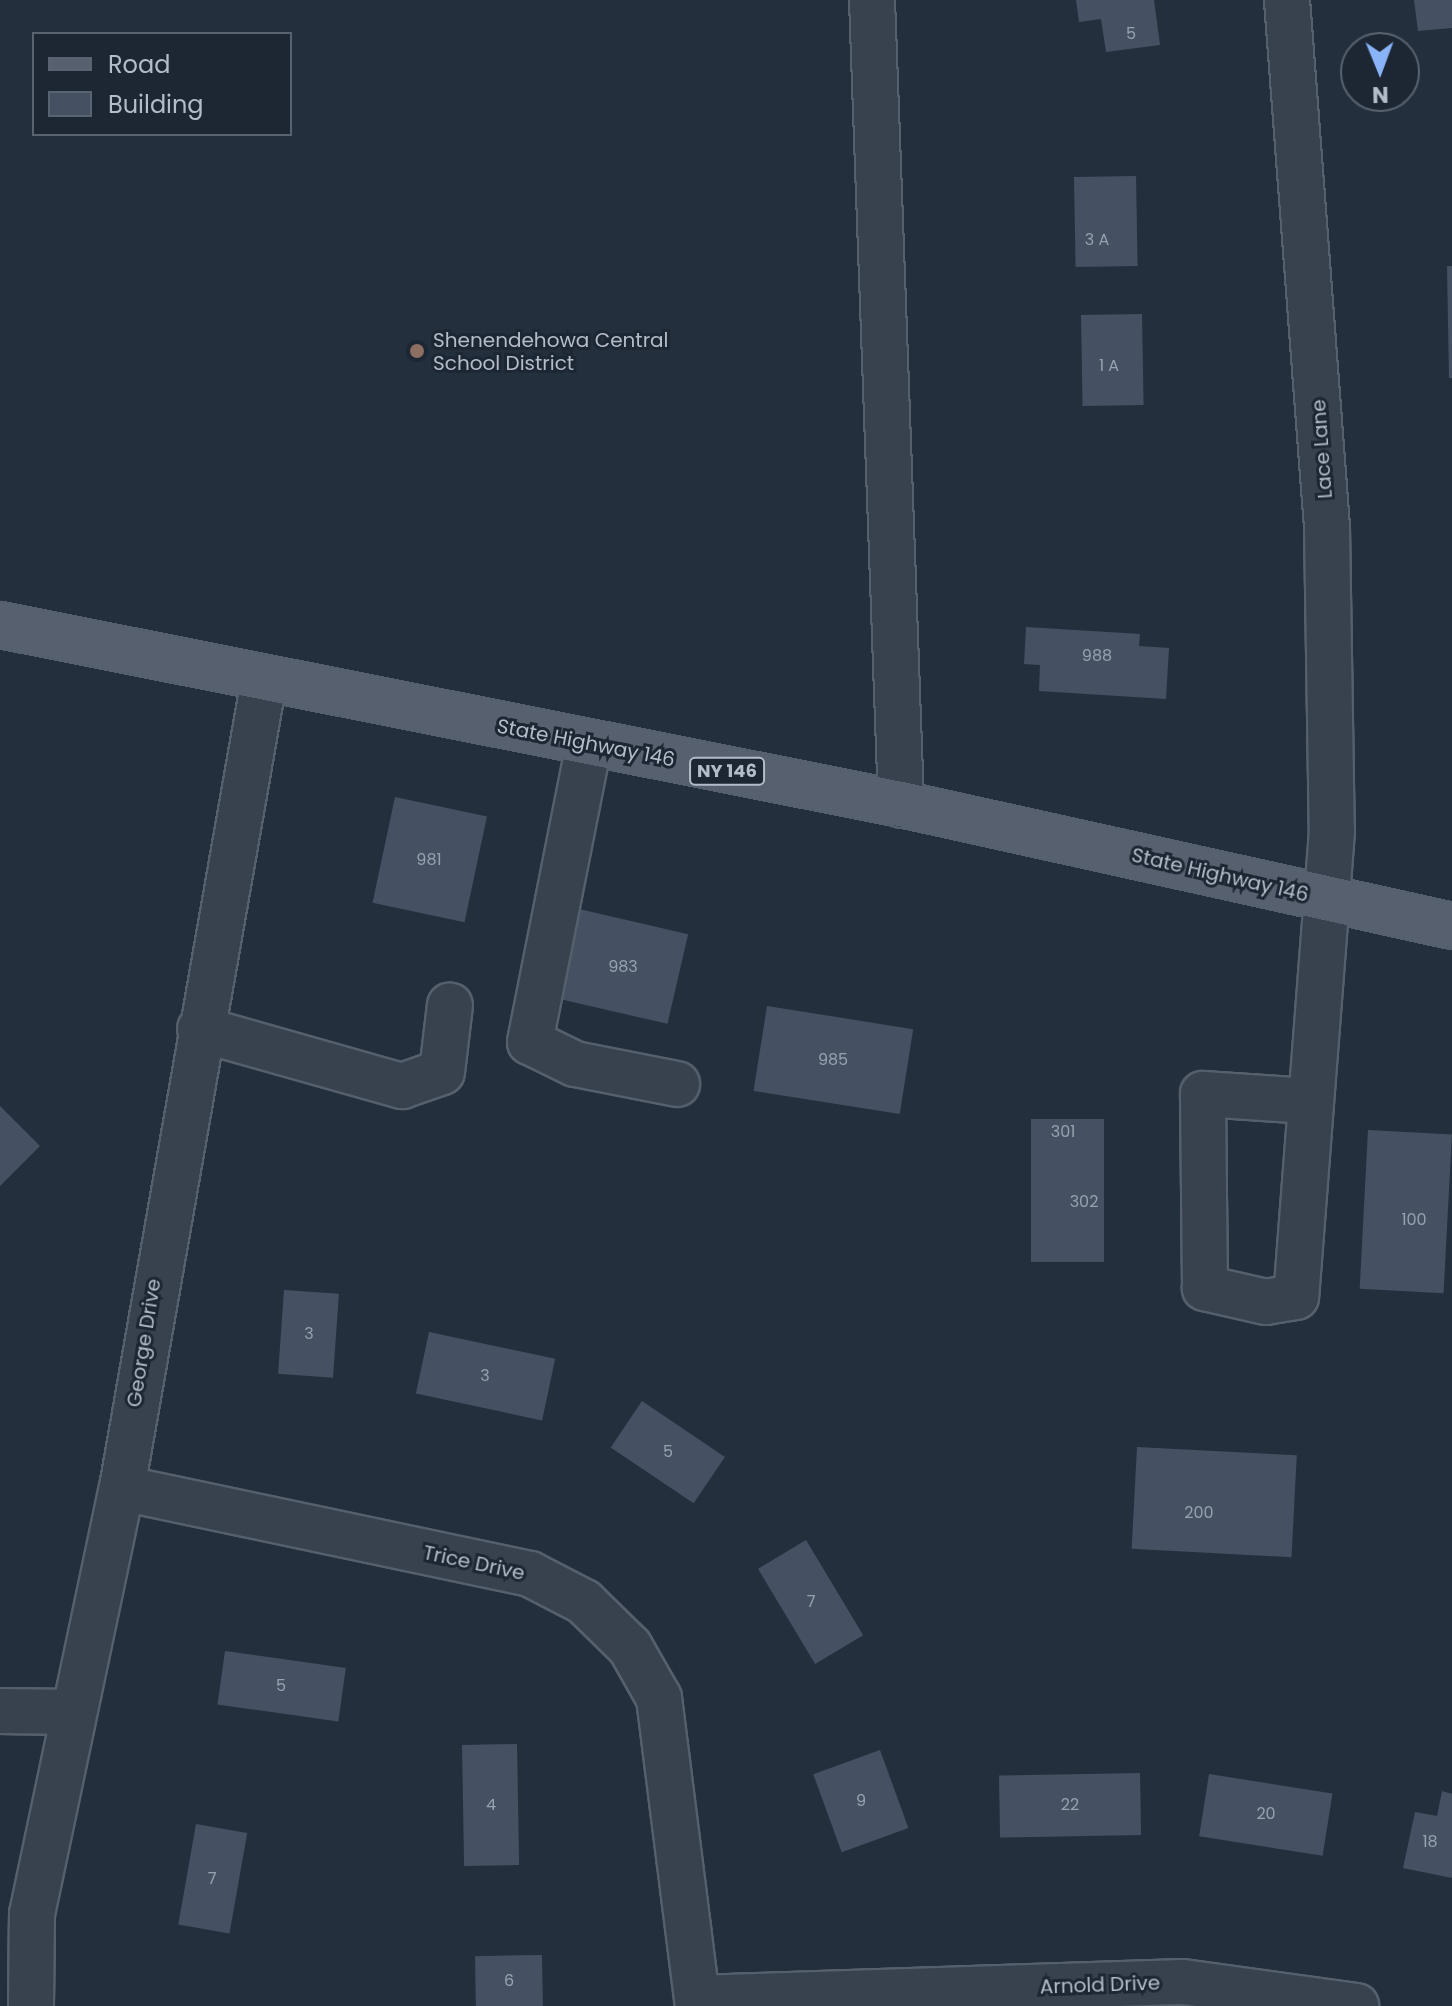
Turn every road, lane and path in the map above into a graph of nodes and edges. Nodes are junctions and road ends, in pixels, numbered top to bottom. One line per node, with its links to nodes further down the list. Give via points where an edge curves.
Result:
1 (872, 0): 6 (street)
2 (1287, 0): 7 (street, Lace Lane, via 1327,527)
3 (0, 625): 4 (main road, State Highway 146 / NY 146)
4 (264, 680): 5 (main road, State Highway 146 / NY 146); 10 (street, George Drive)
5 (589, 744): 6 (main road, State Highway 146 / NY 146); 11 (street, via 530,1042 575,1064)
6 (901, 804): 7 (main road, State Highway 146 / NY 146)
7 (1327, 899): 8 (main road, State Highway 146 / NY 146); 12 (street, Lace Lane)
8 (1452, 926)
9 (450, 1005): 10 (street, via 442,1072 402,1086)
10 (200, 1029): 13 (street, George Drive)
11 (677, 1084)
12 (1309, 1101): 12 (street, Lace Lane, via 1296,1297 1266,1302 1205,1288 1203,1094)
13 (122, 1488): 15 (street, George Drive); 16 (street, Trice Drive, via 530,1574 584,1602 630,1647 659,1698)
14 (0, 1711): 15 (street)
15 (70, 1712): 18 (street, George Drive, via 32,1914)
16 (698, 2002): 17 (street, Arnold Drive, via 1183,1982)
17 (1338, 2004)
18 (31, 2006)

